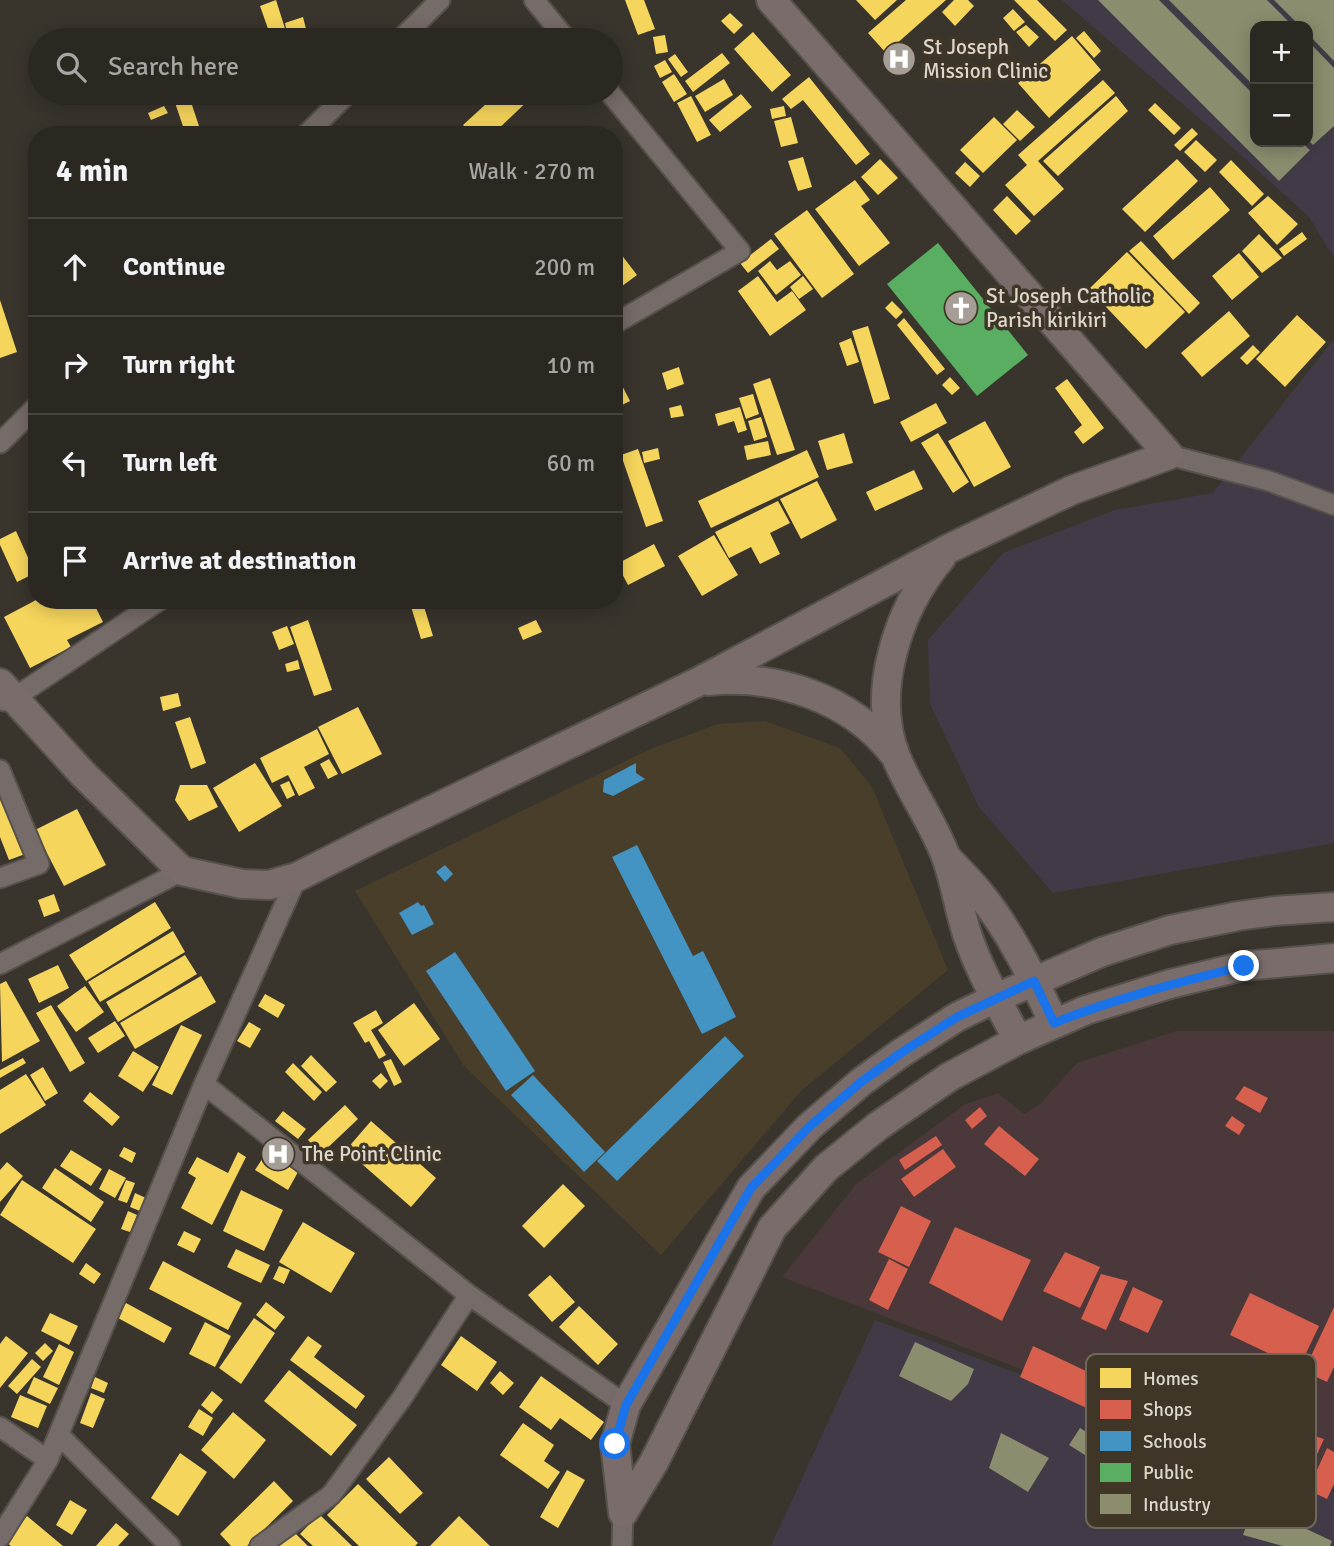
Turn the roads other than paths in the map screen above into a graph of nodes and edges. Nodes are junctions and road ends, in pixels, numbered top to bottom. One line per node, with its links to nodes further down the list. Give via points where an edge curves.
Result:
1 (440, 0): 4 (street)
2 (534, 0): 5 (street)
3 (771, 0): 12 (main road)
4 (412, 28)
5 (557, 28)
6 (336, 105): 8 (street)
7 (620, 105): 9 (street, via 740,251)
8 (315, 126)
9 (623, 319)
10 (28, 415): 11 (street)
11 (0, 443)
12 (1169, 455): 13 (street, via 1269,481); 14 (main road, via 1072,490)
13 (1334, 505)
14 (948, 549): 16 (main road); 18 (main road, via 924,578 898,635 887,688 888,730)
15 (145, 609): 17 (street)
16 (698, 682): 18 (main road, via 762,680 794,687 854,717 878,734); 22 (main road)
17 (5, 694): 21 (main road)
18 (896, 757): 20 (main road)
19 (0, 770): 23 (street, via 39,864)
20 (946, 857): 27 (main road, via 981,894); 28 (main road, via 967,935)
21 (182, 870): 22 (main road, via 242,884 269,885); 26 (street)
22 (298, 877): 31 (street)
23 (0, 878)
24 (1334, 907): 27 (main road, via 1274,911 1170,930)
25 (1334, 958): 29 (main road, via 1244,966)
26 (0, 964)
27 (1034, 981): 28 (main road); 29 (main road)
28 (996, 998): 30 (main road); 33 (main road, via 946,1024 861,1082 809,1127 751,1188)
29 (1054, 1023): 30 (main road)
30 (1018, 1040): 37 (main road, via 949,1077 878,1126 827,1168 772,1228 654,1462)
31 (204, 1084): 32 (street); 35 (street)
32 (468, 1295): 33 (street); 40 (street, via 402,1398 331,1495)
33 (626, 1405): 37 (main road, via 615,1444)
34 (0, 1427): 36 (street)
35 (59, 1435): 36 (street); 39 (street)
36 (48, 1460): 38 (street)
37 (622, 1513): 41 (street)
38 (0, 1537)
39 (170, 1546)
40 (260, 1546)
41 (622, 1546)

